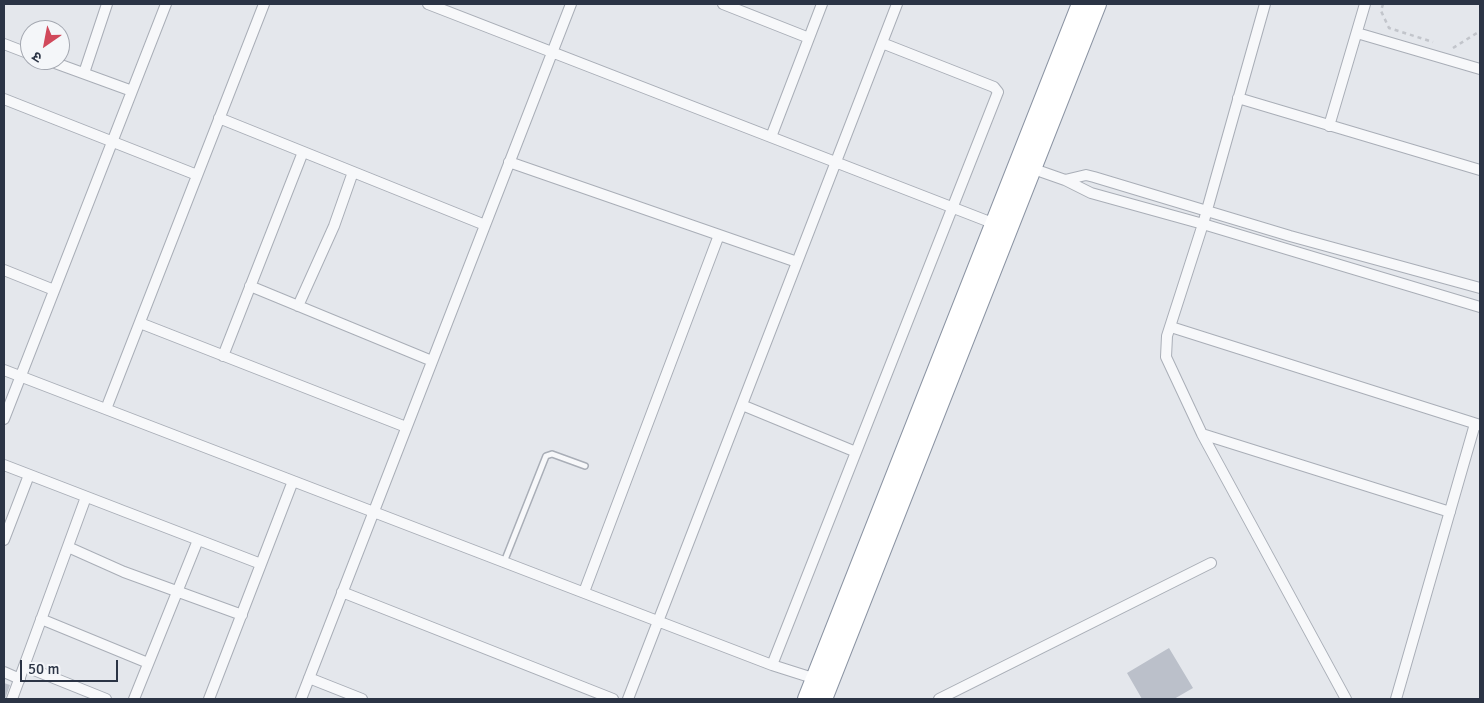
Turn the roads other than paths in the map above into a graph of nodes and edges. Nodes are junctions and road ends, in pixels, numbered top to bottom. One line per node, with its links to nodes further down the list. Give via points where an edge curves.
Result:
1 (108, 4): 21 (street)
2 (166, 4): 22 (street)
3 (264, 4): 25 (street)
4 (428, 4): 18 (street)
5 (571, 4): 18 (street)
6 (723, 4): 14 (street)
7 (822, 4): 14 (street)
8 (897, 4): 15 (street)
9 (1081, 4): 32 (highway)
10 (1097, 4): 32 (highway)
11 (1265, 4): 23 (street)
12 (1365, 4): 13 (street)
13 (1357, 32): 20 (street); 26 (street)
14 (809, 38): 27 (street)
15 (882, 43): 31 (street); 37 (street, via 994,87 998,92)
16 (4, 44): 17 (street)
17 (20, 50)
18 (552, 53): 27 (street); 30 (street)
19 (70, 68): 21 (street)
20 (1480, 69)
21 (84, 73): 22 (street)
22 (132, 90): 28 (street)
23 (1238, 98): 26 (street); 38 (street)
24 (4, 100): 28 (street)
25 (219, 118): 29 (street); 35 (street)
26 (1329, 126): 33 (street)
27 (771, 137): 31 (street)
28 (111, 141): 35 (street); 47 (street)
29 (303, 152): 34 (street); 45 (street)
30 (509, 162): 41 (street); 42 (street)
31 (836, 162): 37 (street); 43 (street)
32 (1025, 165): 36 (street); 39 (highway); 98 (highway)
33 (1480, 170)
34 (354, 172): 41 (street); 48 (street)
35 (198, 174): 50 (street)
36 (1065, 180): 38 (street, via 1094,176); 40 (street, via 1091,193)
37 (954, 208): 39 (street); 62 (street)
38 (1207, 210): 40 (street); 46 (street)
39 (995, 224): 88 (highway)
40 (1203, 224): 49 (street); 51 (street)
41 (485, 226): 53 (street)
42 (719, 235): 43 (street); 78 (street)
43 (797, 262): 56 (street)
44 (4, 270): 47 (street)
45 (250, 286): 48 (street); 52 (street)
46 (1480, 288)
47 (54, 290): 55 (street)
48 (298, 306): 53 (street)
49 (1480, 307)
50 (140, 323): 52 (street); 57 (street)
51 (1171, 327): 59 (street); 61 (street, via 1165,346 1166,357)
52 (223, 356): 60 (street)
53 (432, 361): 60 (street)
54 (4, 370): 55 (street)
55 (20, 376): 57 (street); 58 (street)
56 (742, 405): 62 (street); 81 (street)
57 (106, 409): 66 (street)
58 (4, 419)
59 (1477, 425): 69 (street)
60 (406, 427): 68 (street)
61 (1202, 434): 69 (street); 100 (street)
62 (856, 452): 83 (street)
63 (4, 465): 65 (street)
64 (585, 466): 73 (lane, via 552,454 546,456)
65 (29, 474): 67 (street); 70 (street)
66 (293, 481): 68 (street); 75 (street)
67 (86, 497): 71 (street); 72 (street)
68 (374, 512): 73 (street); 77 (street)
69 (1450, 512): 101 (street)
70 (4, 540)
71 (198, 540): 75 (street); 76 (street)
72 (68, 548): 76 (street); 80 (street)
73 (504, 562): 78 (street)
74 (1211, 563): 99 (street)
75 (261, 564): 79 (street)
76 (177, 592): 79 (street); 82 (street)
77 (342, 592): 87 (street); 95 (street)
78 (584, 592): 81 (street)
79 (242, 615): 92 (street)
80 (41, 619): 82 (street); 84 (street)
81 (658, 621): 83 (street); 96 (street)
82 (148, 663): 91 (street)
83 (772, 664): 88 (street)
84 (24, 666): 86 (street); 90 (street)
85 (4, 672): 86 (street)
86 (20, 678): 89 (street)
87 (310, 678): 93 (street); 94 (street)
88 (816, 679): 97 (highway)
89 (12, 699)
90 (106, 699)
91 (134, 699)
92 (209, 699)
93 (301, 699)
94 (362, 699)
95 (613, 699)
96 (628, 699)
97 (807, 699)
98 (823, 699)
99 (939, 699)
100 (1346, 699)
101 (1396, 699)

